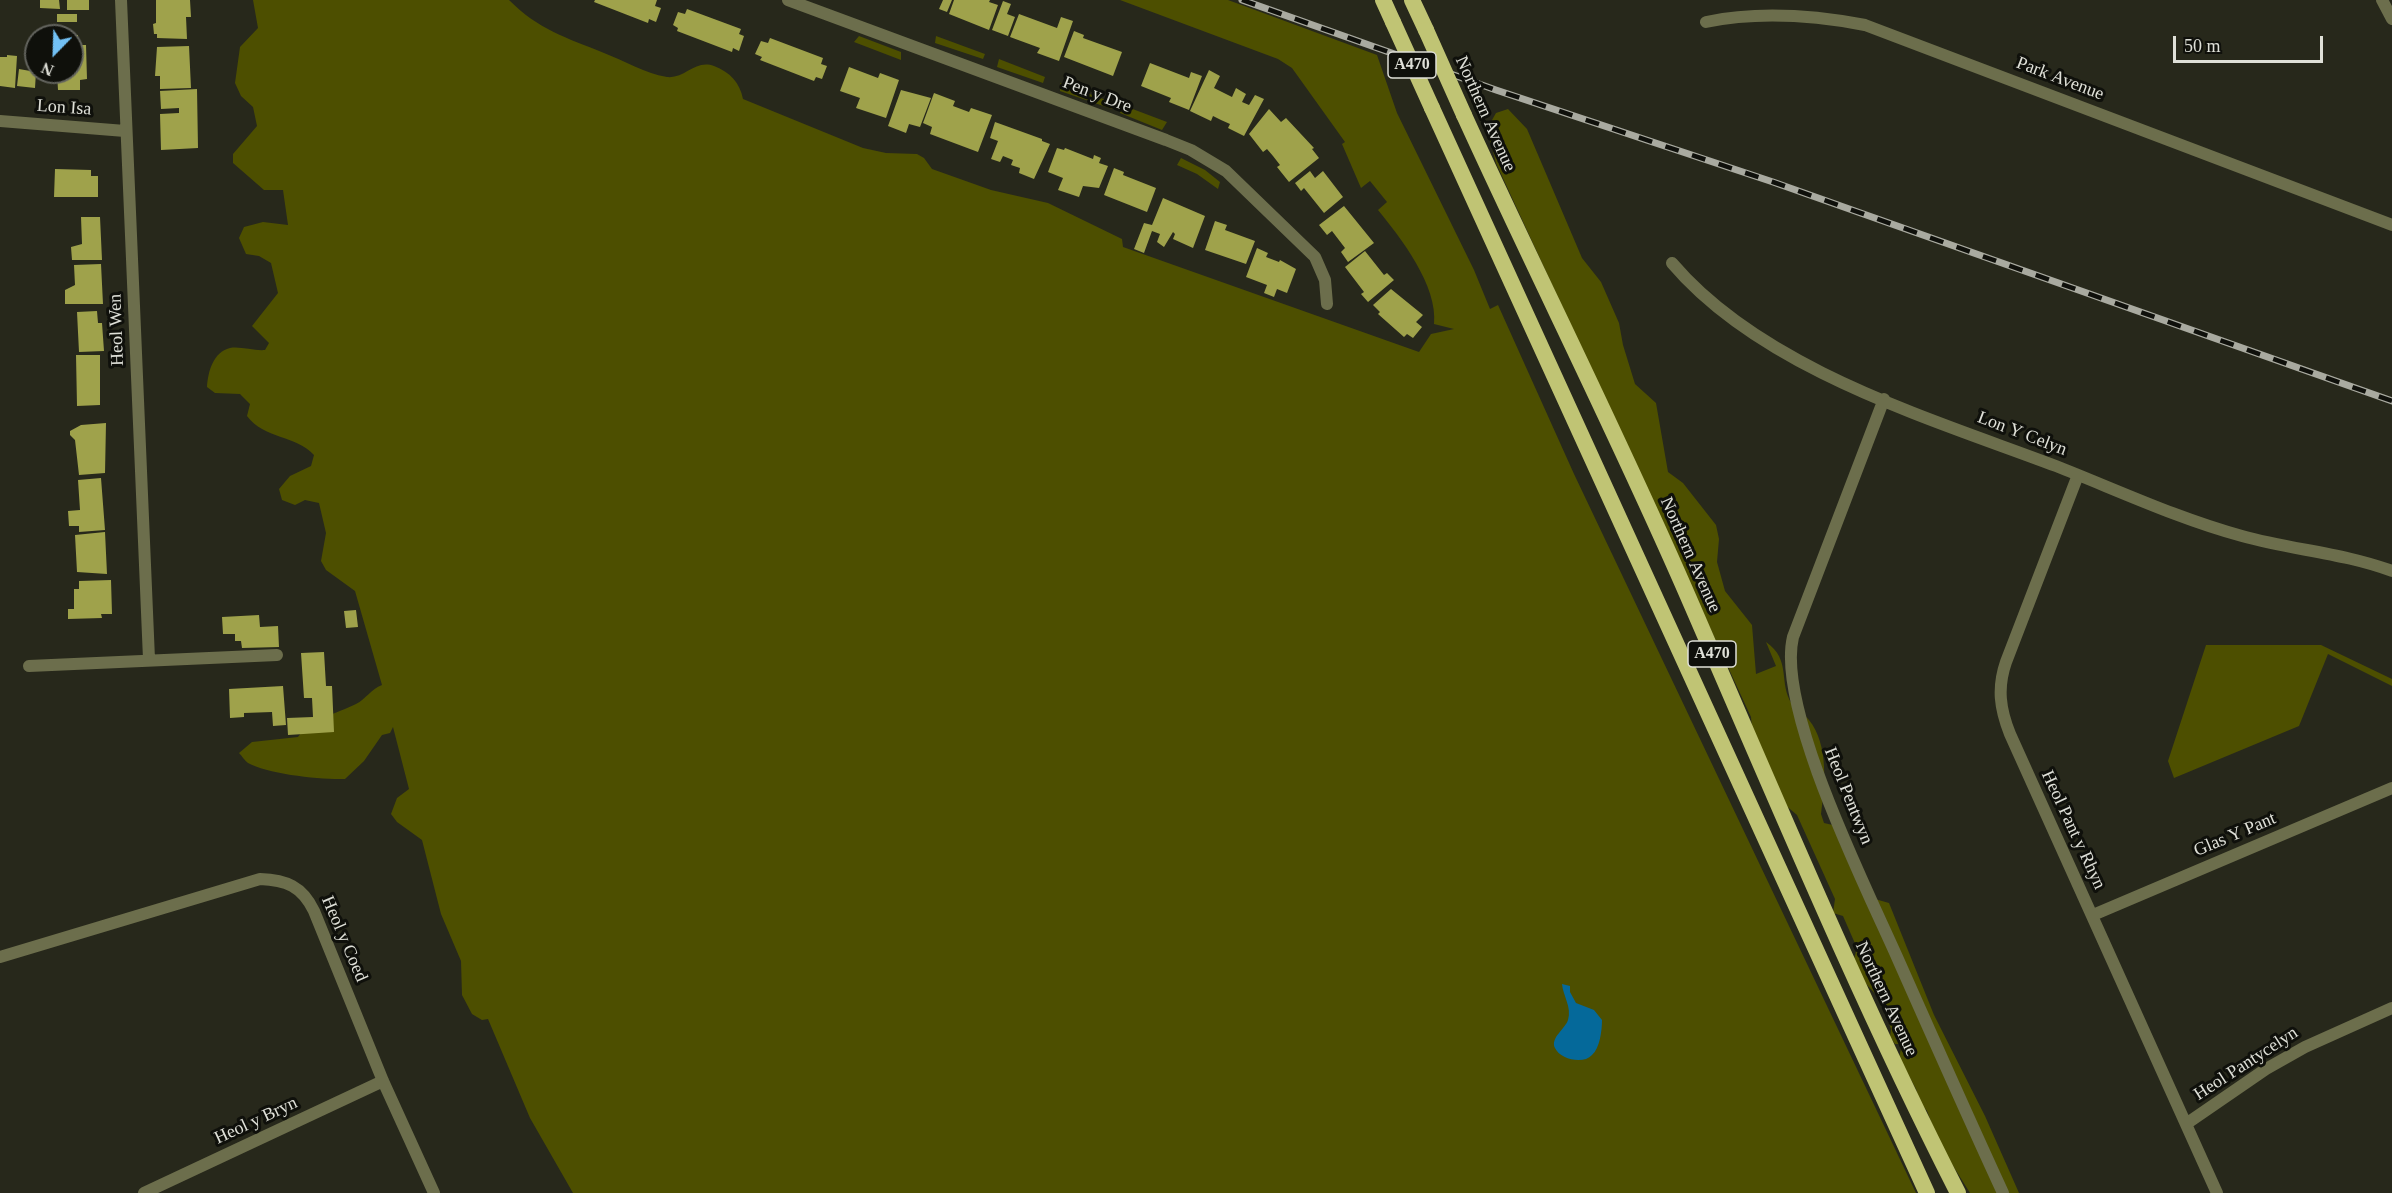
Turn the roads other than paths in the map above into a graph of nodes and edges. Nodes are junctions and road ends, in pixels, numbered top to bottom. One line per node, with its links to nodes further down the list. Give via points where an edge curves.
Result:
1 (121, 0): 9 (street, Heol Wen)
2 (788, 0): 12 (street, Pen y Dre, via 1183,147 1211,161 1315,257 1325,280)
3 (1383, 0): 27 (highway, A470, bridge)
4 (1412, 0): 28 (highway, Northern Avenue / A470, bridge, via 1682,584 1862,995)
5 (2382, 0): 6 (street)
6 (2392, 19)
7 (1706, 22): 10 (street, Park Avenue, via 1768,15 1808,16 1864,25)
8 (0, 121): 9 (street, Lon Isa)
9 (125, 131): 17 (street, Heol Wen)
10 (2392, 225)
11 (1672, 263): 13 (street, Lon Y Celyn, via 1708,301 1737,324 1793,356)
12 (1327, 304)
13 (1884, 399): 14 (street, Lon Y Celyn); 29 (street, Heol Pentwyn, via 1793,637 1791,668 1818,771)
14 (2078, 475): 15 (street, Lon Y Celyn, via 2225,531); 20 (street, Heol Pant y Rhyn, via 2001,675 2000,705)
15 (2392, 571)
16 (277, 655): 17 (street)
17 (149, 659): 18 (street)
18 (29, 666)
19 (2392, 788): 20 (street, Glas Y Pant)
20 (2092, 915): 24 (street, Heol Pant y Rhyn)
21 (0, 957): 23 (street, Heol y Coed, via 260,879 294,885 307,897)
22 (2392, 1008): 24 (street, Heol Pantycelyn, via 2295,1052)
23 (383, 1081): 25 (street, Heol y Bryn); 26 (street, Heol y Coed)
24 (2186, 1124): 30 (street, Heol Pant y Rhyn)
25 (144, 1193)
26 (434, 1193)
27 (1927, 1193)
28 (1958, 1193)
29 (2003, 1193)
30 (2217, 1193)

